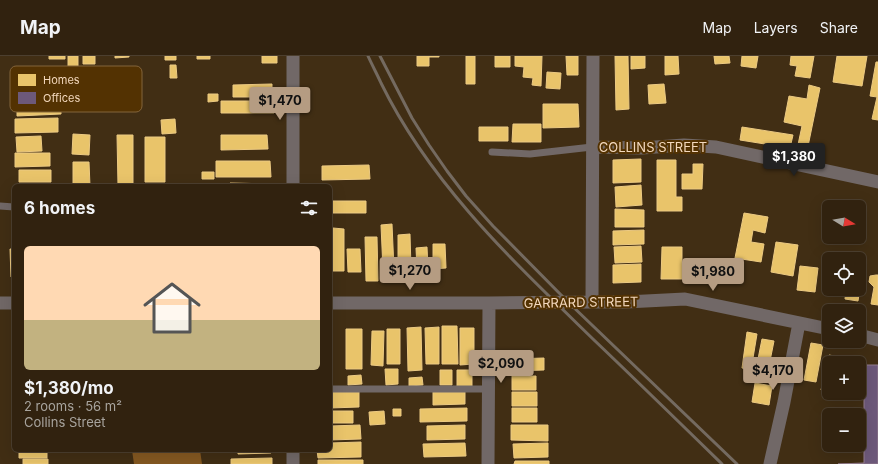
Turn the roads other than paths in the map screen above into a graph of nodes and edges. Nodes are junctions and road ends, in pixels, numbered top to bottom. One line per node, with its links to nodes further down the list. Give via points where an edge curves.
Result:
1 (293, 56): 6 (street)
2 (593, 56): 3 (street)
3 (592, 147): 4 (lane, via 530,154); 5 (street, COLLINS STREET, via 716,147); 9 (street)
4 (492, 152)
5 (878, 182)
6 (293, 184)
7 (0, 206): 8 (lane)
8 (12, 207)
9 (592, 302): 13 (street, GARRARD STREET); 14 (street, GARRARD STREET, via 685,299)
10 (0, 303): 11 (street)
11 (12, 303)
12 (332, 303): 13 (street, GARRARD STREET)
13 (489, 303): 19 (street)
14 (799, 323): 15 (street, GARRARD STREET); 23 (street)
15 (822, 328)
16 (866, 337): 17 (street)
17 (878, 340)
18 (332, 389): 19 (lane)
19 (489, 389): 22 (street)
20 (293, 452): 21 (street)
21 (293, 464)
22 (488, 464)
23 (770, 464)

